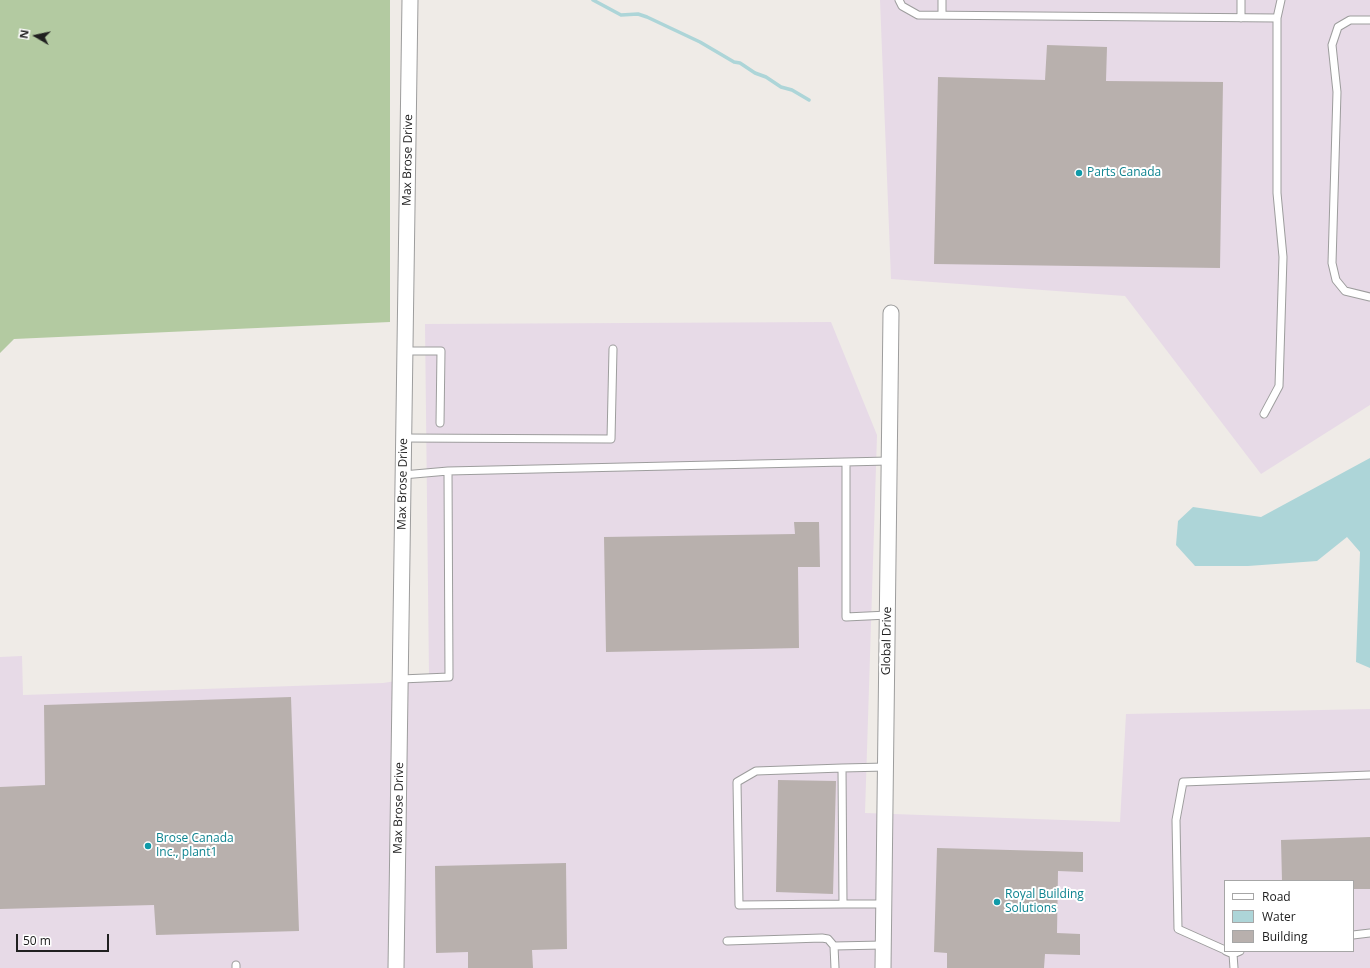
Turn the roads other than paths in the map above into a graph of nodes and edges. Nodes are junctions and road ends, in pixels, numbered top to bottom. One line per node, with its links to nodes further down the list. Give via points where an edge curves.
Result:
1 (410, 0): 13 (street, Max Brose Drive)
2 (899, 0): 6 (lane, via 902,6 918,15)
3 (942, 0): 6 (lane)
4 (1241, 0): 7 (lane)
5 (1281, 0): 8 (lane)
6 (942, 15): 7 (lane)
7 (1242, 18): 8 (lane)
8 (1277, 18): 14 (lane, via 1277,193 1283,257 1279,386)
9 (1370, 20): 10 (lane, via 1350,20 1338,27 1332,46 1337,92 1332,263 1336,280 1345,291)
10 (1370, 297)
11 (891, 313): 17 (street, Global Drive)
12 (612, 349): 16 (lane, via 611,438)
13 (405, 350): 15 (lane, via 441,351); 16 (street, Max Brose Drive)
14 (1264, 414)
15 (440, 423)
16 (404, 438): 20 (street, Max Brose Drive)
17 (889, 461): 18 (lane); 21 (street, Global Drive)
18 (846, 462): 19 (lane); 21 (lane, via 846,617)
19 (448, 471): 20 (lane); 22 (lane, via 449,676)
20 (404, 474): 22 (street, Max Brose Drive)
21 (888, 615): 23 (street, Global Drive)
22 (401, 679): 35 (street, Max Brose Drive)
23 (886, 767): 24 (lane); 27 (street, Global Drive)
24 (842, 768): 26 (lane); 26 (lane, via 756,771 737,782 739,905)
25 (1370, 775): 33 (lane, via 1183,782 1176,820 1178,929)
26 (843, 904): 27 (lane)
27 (884, 904): 31 (street, Global Drive)
28 (1370, 933): 29 (lane)
29 (1354, 935)
30 (727, 941): 32 (lane, via 822,938 828,939)
31 (884, 945): 32 (lane); 37 (street, Global Drive)
32 (834, 946): 36 (lane)
33 (1224, 950)
34 (1228, 952): 38 (lane)
35 (396, 968)
36 (835, 968)
37 (883, 968)
38 (1234, 968)

